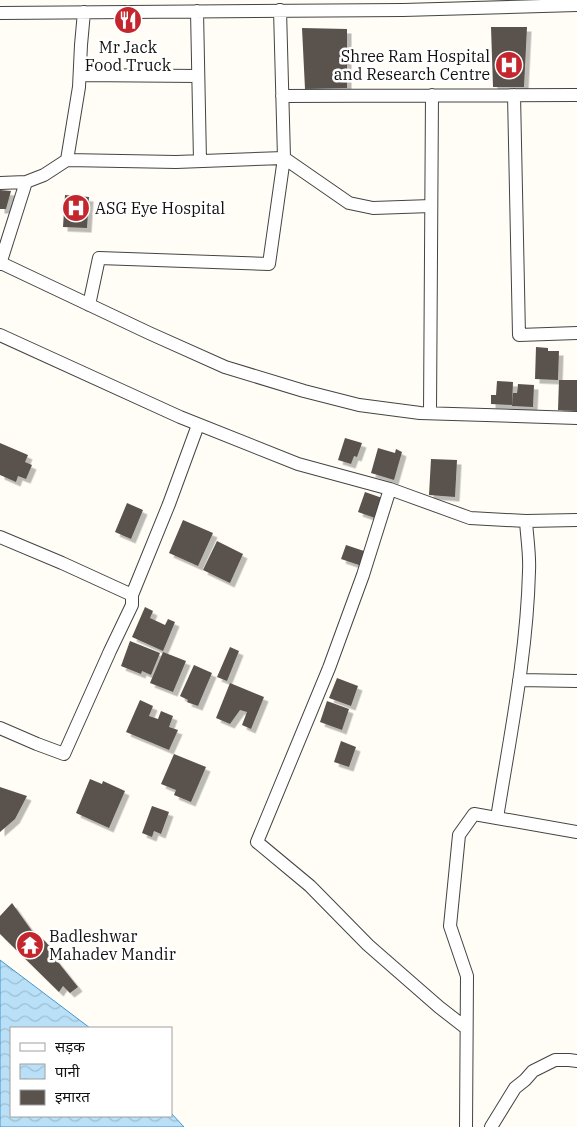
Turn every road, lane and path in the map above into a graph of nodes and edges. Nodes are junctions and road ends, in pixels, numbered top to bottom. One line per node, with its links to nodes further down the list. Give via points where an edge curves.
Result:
1 (577, 4): 2 (street)
2 (280, 10): 3 (street); 11 (street)
3 (197, 11): 4 (street); 7 (street)
4 (84, 12): 5 (street); 6 (street)
5 (0, 13)
6 (80, 75): 7 (street); 13 (street)
7 (198, 76): 14 (street)
8 (432, 95): 9 (street); 11 (street); 17 (street)
9 (514, 95): 10 (street); 20 (street, via 519,335)
10 (577, 95)
11 (282, 96): 12 (street)
12 (284, 158): 14 (street); 17 (street, via 349,203 373,208); 19 (street, via 269,264 99,258)
13 (67, 160): 14 (street); 15 (street, via 44,176)
14 (200, 161)
15 (26, 182): 16 (street); 18 (street)
16 (0, 183)
17 (431, 206): 22 (street)
18 (0, 264): 19 (street)
19 (89, 305): 22 (street, via 225,367 359,405)
20 (577, 333)
21 (0, 335): 24 (street)
22 (430, 413): 23 (street)
23 (577, 418)
24 (198, 425): 25 (street, via 298,464); 29 (street)
25 (390, 489): 27 (street, via 470,518); 35 (street, via 364,574 329,668 257,842 310,886 368,945)
26 (577, 520): 27 (street)
27 (526, 521): 30 (street, via 529,570)
28 (0, 537): 29 (street)
29 (132, 595): 32 (street, via 132,605 64,754)
30 (519, 680): 31 (street); 33 (street)
31 (577, 681)
32 (0, 728)
33 (497, 818): 34 (street); 35 (street, via 474,814 459,835 450,926 467,976)
34 (577, 832)
35 (466, 1028): 37 (street)
36 (577, 1061): 38 (street, via 555,1060 533,1071 515,1088)
37 (466, 1127)
38 (491, 1127)

